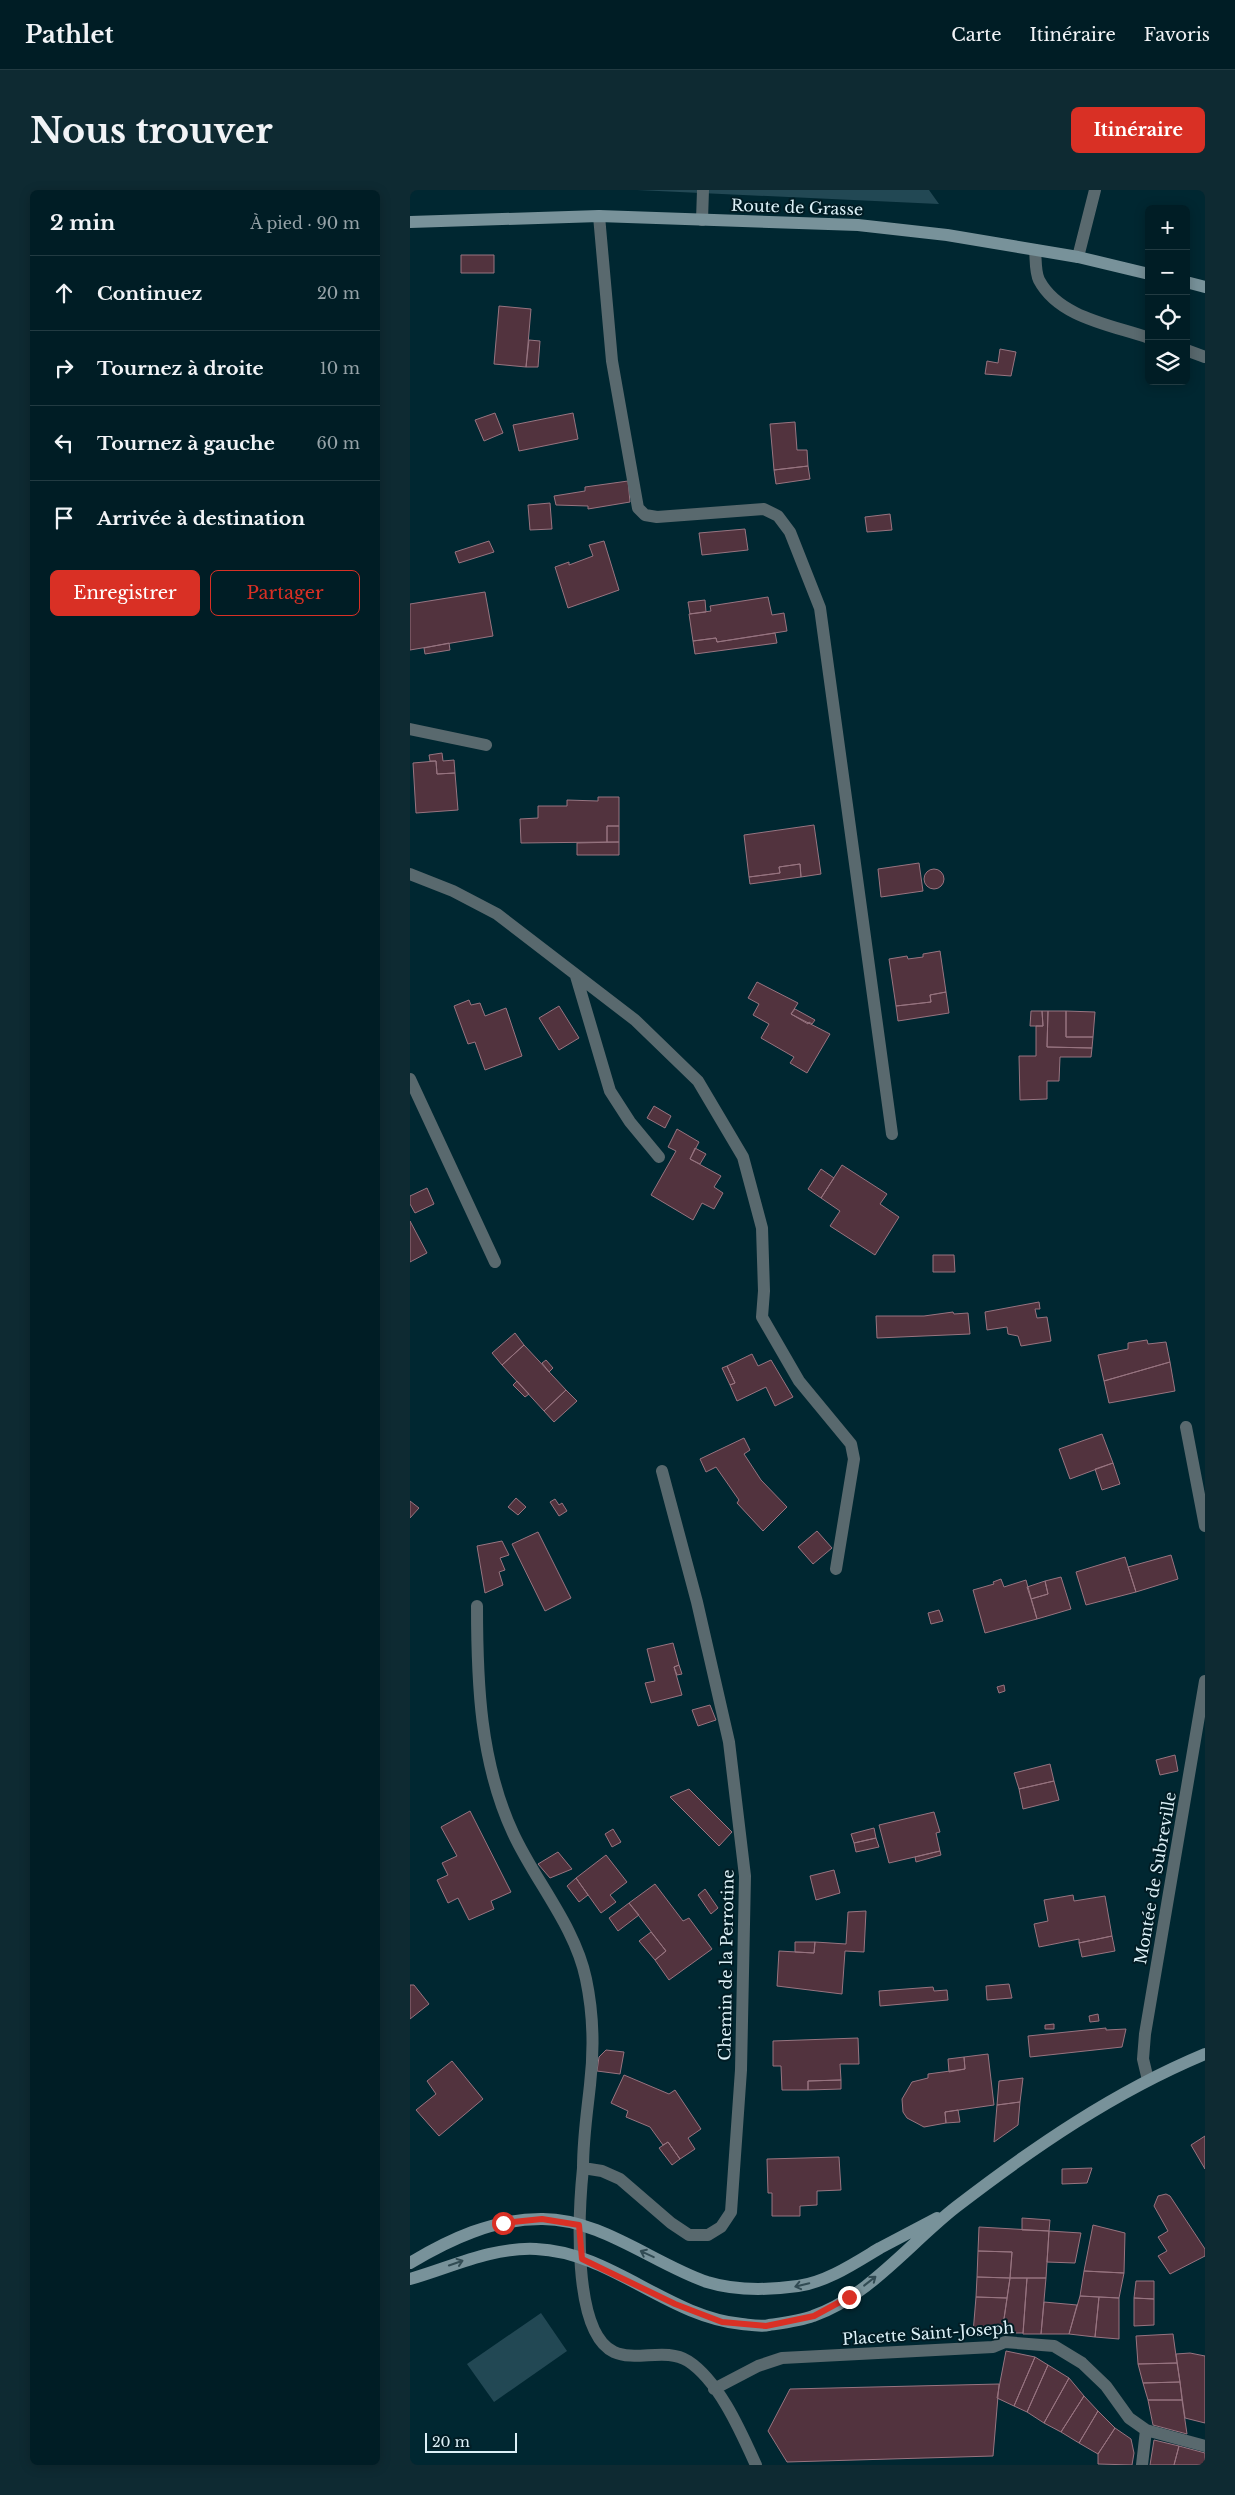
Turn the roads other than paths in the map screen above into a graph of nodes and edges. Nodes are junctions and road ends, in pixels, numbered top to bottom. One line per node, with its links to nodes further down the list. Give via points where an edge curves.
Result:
1 (703, 190): 4 (street)
2 (1095, 190): 7 (street)
3 (599, 216): 4 (street, Route de Grasse); 5 (street, Route de Grasse); 19 (street, via 612,361 638,508 645,515 657,517 764,509 778,516 790,532 820,608)
4 (702, 220): 6 (street, Route de Grasse, via 858,225 947,235)
5 (410, 222)
6 (1035, 250): 7 (street, Route de Grasse); 11 (street, via 1038,278 1050,296 1069,310)
7 (1078, 257): 8 (street, Route de Grasse)
8 (1145, 273)
9 (1190, 283): 10 (street)
10 (1205, 287)
11 (1145, 337)
12 (1190, 351): 13 (street)
13 (1205, 357)
14 (410, 729): 15 (street)
15 (486, 745)
16 (410, 874): 17 (street, via 453,890 497,914)
17 (576, 976): 20 (street, via 610,1091); 25 (street, via 635,1020 698,1081 743,1157 762,1228 762,1317 799,1381 851,1444 854,1460)
18 (410, 1079): 21 (street)
19 (892, 1134)
20 (659, 1157)
21 (495, 1262)
22 (1186, 1427): 24 (street)
23 (662, 1471): 30 (street, Chemin de la Perrotine, via 697,1602 729,1742 745,1876 741,2070 730,2212 721,2227 708,2235 689,2235 620,2179 602,2171)
24 (1205, 1526)
25 (836, 1569)
26 (478, 1606): 30 (street, via 480,1710 496,1788 513,1833 579,1956 586,1979 592,2037)
27 (1205, 1681): 29 (street, Montée de Subreville, via 1145,2034 1143,2059)
28 (1205, 2054): 29 (street)
29 (1148, 2080): 31 (street, via 1090,2111)
30 (583, 2168): 32 (street)
31 (954, 2208): 32 (street, one-way to 32, via 836,2274 800,2286 766,2289 708,2282 610,2235); 33 (street, one-way to 31, via 675,2304 722,2322 766,2326 814,2316 849,2297)
32 (579, 2225): 33 (street); 34 (street, via 542,2219 503,2223 463,2234)
33 (582, 2259): 35 (street, one-way to 33, via 473,2257 506,2250 538,2249); 36 (street, via 584,2301 601,2342 624,2355 665,2355 686,2359)
34 (410, 2263)
35 (410, 2279)
36 (714, 2389): 37 (street, Placette Saint-Joseph, via 758,2366 782,2358 992,2347 1005,2342 1034,2344 1054,2346 1082,2362 1106,2386 1129,2418); 39 (street, via 740,2430)
37 (1146, 2430): 38 (street); 40 (street)
38 (1205, 2446)
39 (756, 2465)
40 (1142, 2465)

